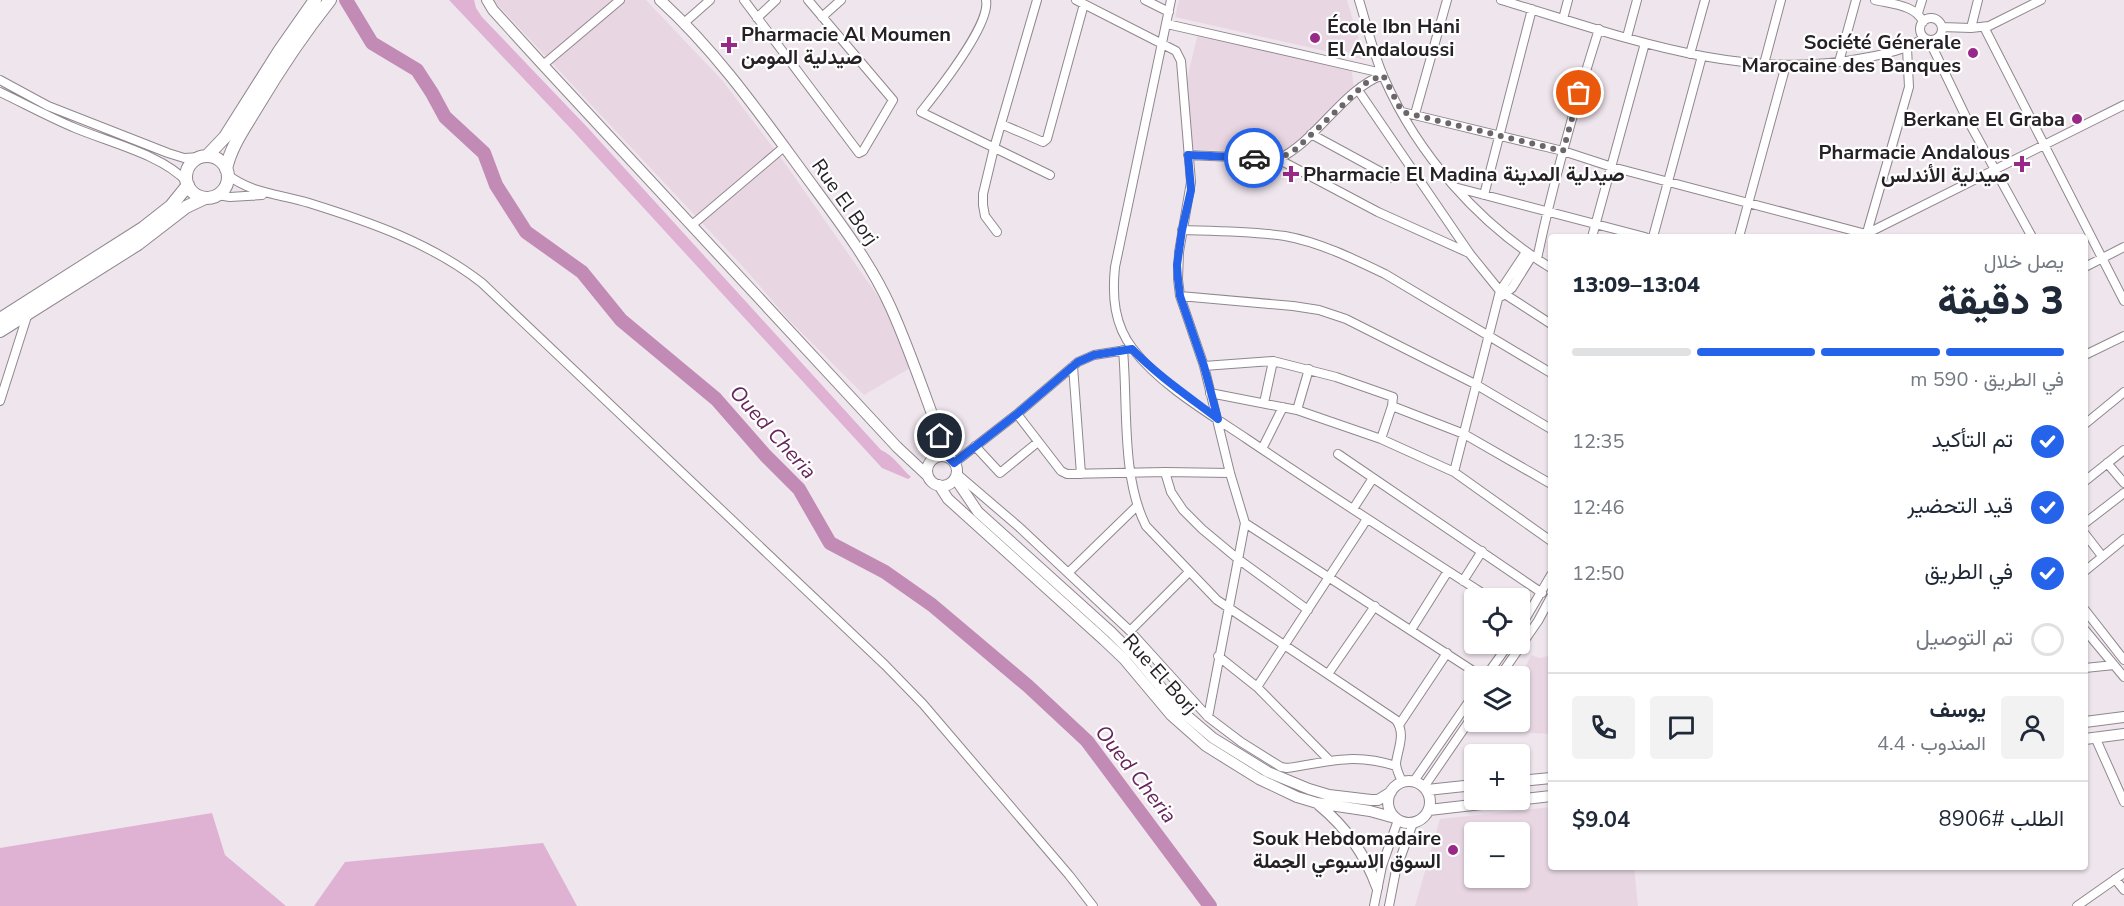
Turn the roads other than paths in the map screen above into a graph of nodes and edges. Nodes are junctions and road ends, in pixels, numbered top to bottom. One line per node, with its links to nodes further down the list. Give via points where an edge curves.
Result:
1 (315, 0): 45 (highway)
2 (330, 0): 45 (highway)
3 (487, 0): 50 (main road)
4 (620, 0): 50 (street)
5 (660, 0): 34 (main road, Rue El Borj)
6 (710, 0): 34 (street)
7 (744, 0): 32 (street)
8 (776, 0): 32 (street)
9 (808, 0): 30 (street)
10 (841, 0): 30 (street)
11 (1037, 0): 59 (street)
12 (1145, 0): 29 (street)
13 (1171, 0): 29 (street)
14 (1359, 0): 52 (street)
15 (1447, 0): 58 (street)
16 (1501, 0): 28 (street)
17 (1568, 0): 33 (street)
18 (1637, 0): 40 (street)
19 (1705, 0): 46 (street)
20 (1781, 0): 49 (street)
21 (1856, 0): 48 (street)
22 (1875, 0): 31 (street, via 1911,9)
23 (1922, 0): 31 (street)
24 (1978, 0): 38 (street)
25 (2041, 0): 37 (street)
26 (986, 1): 66 (street, via 986,10 962,59 921,112)
27 (1080, 2): 42 (street); 59 (street, via 1046,141)
28 (1532, 9): 33 (street); 61 (street)
29 (1168, 12): 35 (street)
30 (822, 17): 32 (street, via 893,100 859,153)
31 (1920, 17): 36 (street, via 1935,19); 41 (street, via 1920,30)
32 (757, 18)
33 (1563, 19): 39 (street)
34 (684, 22): 64 (main road, Rue El Borj)
35 (1167, 24): 42 (street); 52 (street)
36 (1941, 27): 38 (street); 41 (street, via 1938,37)
37 (1984, 27): 38 (street); 63 (street)
38 (1971, 28)
39 (1599, 29): 40 (street); 67 (street)
40 (1627, 37): 43 (street)
41 (1926, 39): 44 (street); 72 (street)
42 (1162, 43): 68 (street, via 1176,51 1181,61); 111 (street, via 1115,267 1114,308)
43 (1645, 43): 46 (street); 71 (street)
44 (1907, 48): 48 (street); 93 (street, via 1909,87)
45 (285, 52): 69 (highway, via 225,137); 73 (highway, via 235,144)
46 (1690, 54): 47 (street)
47 (1702, 56): 49 (street); 76 (street)
48 (1839, 62): 51 (street)
49 (1764, 64): 51 (street)
50 (543, 65): 84 (main road)
51 (1785, 65): 82 (street)
52 (1382, 74): 54 (street); 57 (street)
53 (0, 81): 62 (street, via 48,106)
54 (1358, 90): 60 (street); 97 (street)
55 (0, 92): 65 (street)
56 (2124, 105): 63 (street)
57 (1402, 112): 58 (street); 78 (street)
58 (1415, 114): 61 (street)
59 (1001, 124): 66 (street)
60 (1311, 134): 70 (street); 75 (street)
61 (1499, 135): 67 (street); 80 (street)
62 (131, 139): 65 (street); 69 (street, via 176,156)
63 (2044, 145): 72 (street); 99 (street)
64 (784, 147): 84 (street); 138 (main road, Rue El Borj, via 850,239 891,307)
65 (127, 148): 77 (street, via 169,167)
66 (994, 148): 74 (street); 87 (street, via 983,205 985,216)
67 (1563, 151): 71 (street); 83 (street)
68 (1188, 155): 70 (street); 86 (street, via 1191,190)
69 (204, 157): 73 (highway, via 218,160); 77 (highway, via 191,165 186,176)
70 (1278, 159): 97 (street, via 1378,212)
71 (1612, 167): 76 (street); 85 (street)
72 (1996, 169): 94 (street); 95 (street)
73 (227, 172): 79 (street, via 243,186); 81 (highway, via 225,187)
74 (1050, 175)
75 (1392, 178)
76 (1668, 181): 82 (street); 90 (street)
77 (188, 184): 81 (highway, via 195,194); 106 (highway, via 171,206 143,228)
78 (1457, 188): 80 (street); 98 (street, via 1490,222)
79 (269, 194): 81 (street); 216 (street, via 394,232 447,257 482,283 923,704)
80 (1484, 195): 83 (street)
81 (211, 196): 105 (highway, via 186,207 138,244)
82 (1748, 202): 91 (street); 92 (street)
83 (1547, 212): 85 (street); 98 (street)
84 (692, 225): 144 (main road)
85 (1596, 225): 88 (street); 89 (street)
86 (1182, 230): 103 (street, via 1177,265); 109 (street, via 1303,240 1385,274)
87 (997, 232)
88 (1593, 234)
89 (1632, 234)
90 (1654, 234)
91 (1740, 234)
92 (1859, 234)
93 (1867, 234)
94 (1870, 234)
95 (2030, 234)
96 (2124, 247): 99 (street)
97 (1470, 254): 102 (street)
98 (1532, 256): 100 (street); 102 (street)
99 (2103, 258): 101 (street); 104 (street)
100 (1548, 266)
101 (2088, 266)
102 (1501, 294): 107 (street); 109 (street)
103 (1180, 296): 115 (street); 118 (street, via 1319,310 1346,319)
104 (2124, 301)
105 (28, 313): 108 (highway); 121 (street)
106 (0, 319)
107 (1548, 322)
108 (0, 331)
109 (1488, 335): 117 (street); 118 (street)
110 (2124, 336): 112 (street)
111 (1128, 349): 114 (street, via 1086,357); 127 (street); 141 (street)
112 (2088, 353)
113 (1273, 361): 115 (street); 116 (street); 122 (street)
114 (1073, 366): 126 (street); 143 (street)
115 (1204, 366): 120 (street)
116 (1309, 369): 124 (street, via 1393,397); 125 (street)
117 (1548, 371)
118 (1475, 384): 129 (street); 130 (street)
119 (2124, 392): 128 (street)
120 (1210, 393): 122 (street); 127 (street)
121 (0, 401)
122 (1264, 403): 123 (street)
123 (1283, 406): 125 (street); 134 (street)
124 (1392, 406): 130 (street); 131 (street)
125 (1297, 410): 131 (street)
126 (1017, 414): 132 (street); 133 (street)
127 (1218, 419): 134 (street); 142 (street)
128 (2088, 422)
129 (1548, 427)
130 (1464, 434): 140 (street); 147 (street)
131 (1381, 440): 140 (street)
132 (1038, 442): 133 (street, via 1000,473); 143 (street, via 1061,471)
133 (975, 446): 138 (street)
134 (1262, 449): 152 (street)
135 (2124, 450): 137 (street)
136 (1338, 454): 145 (street)
137 (2107, 463): 146 (street); 148 (street)
138 (953, 468): 144 (main road, via 943,456 933,459); 149 (main road, via 948,484); 165 (street); 205 (main road, Rue El Borj, via 978,512 1111,632 1179,709 1213,738 1268,772 1309,789 1371,800)
139 (1165, 472): 141 (street); 142 (street); 161 (street, via 1171,492 1183,510)
140 (1454, 472): 157 (street)
141 (1130, 473): 143 (street); 151 (street)
142 (1230, 473): 155 (street)
143 (1081, 474)
144 (928, 476): 149 (main road)
145 (1373, 478): 152 (street); 159 (street)
146 (2088, 479)
147 (1548, 482)
148 (2124, 483)
149 (939, 485): 208 (main road, Rue El Borj, via 948,499 1124,659 1157,701 1194,736 1259,779)
150 (2124, 493): 154 (street)
151 (1137, 506): 164 (street, via 1146,526); 165 (street)
152 (1353, 509): 153 (street)
153 (1367, 519): 163 (street); 166 (street)
154 (2088, 522)
155 (1245, 523): 161 (street); 166 (street)
156 (2088, 538): 160 (street)
157 (1548, 539)
158 (2124, 539): 160 (street)
159 (1482, 551): 168 (street); 170 (street)
160 (2102, 556): 162 (street)
161 (1238, 559): 173 (street); 174 (street)
162 (2088, 568)
163 (1448, 571): 168 (street); 177 (street)
164 (1189, 572): 173 (street); 178 (street)
165 (1068, 573): 178 (street)
166 (1330, 577): 172 (street); 174 (street)
167 (1548, 580): 170 (street)
168 (1463, 581): 169 (street)
169 (1474, 588)
170 (1542, 593): 175 (street)
171 (1548, 603): 186 (street)
172 (1376, 606): 177 (street); 188 (street)
173 (1228, 608): 180 (street); 182 (street)
174 (1308, 610): 180 (street)
175 (1530, 610)
176 (2088, 614): 183 (street)
177 (1411, 630): 181 (street)
178 (1130, 631): 192 (street)
179 (2088, 634): 184 (street)
180 (1284, 645): 188 (street); 190 (street)
181 (1448, 653): 185 (street); 195 (street)
182 (1218, 656): 190 (street); 192 (street)
183 (2124, 660)
184 (2114, 665): 187 (street); 189 (street)
185 (1467, 666)
186 (1507, 666)
187 (2088, 668)
188 (1328, 674): 195 (street)
189 (2124, 677)
190 (1257, 687): 199 (street)
191 (1464, 709): 203 (street)
192 (1208, 717): 199 (street, via 1281,767)
193 (2122, 717): 194 (main road)
194 (2088, 722)
195 (1399, 725): 200 (street)
196 (1464, 726): 203 (street)
197 (2124, 734): 198 (main road)
198 (2090, 738): 207 (street)
199 (1329, 760): 200 (street, via 1363,758)
200 (1396, 766): 203 (street)
201 (1548, 778): 202 (main road)
202 (1530, 780)
203 (1417, 785): 204 (main road); 205 (main road); 209 (main road, via 1431,800)
204 (1464, 785)
205 (1391, 792): 210 (main road, via 1388,805)
206 (1548, 796): 209 (main road)
207 (2124, 802)
208 (1317, 803): 210 (main road, Rue El Borj); 214 (main road, via 1353,840)
209 (1429, 810): 211 (main road, via 1423,819)
210 (1396, 819): 211 (main road); 214 (street)
211 (1413, 823): 218 (street, via 1396,870)
212 (2124, 873): 213 (street)
213 (2115, 879): 215 (street); 219 (street)
214 (1377, 887): 217 (street)
215 (2124, 890)
216 (1093, 906)
217 (1374, 906)
218 (1389, 906)
219 (2077, 906)

